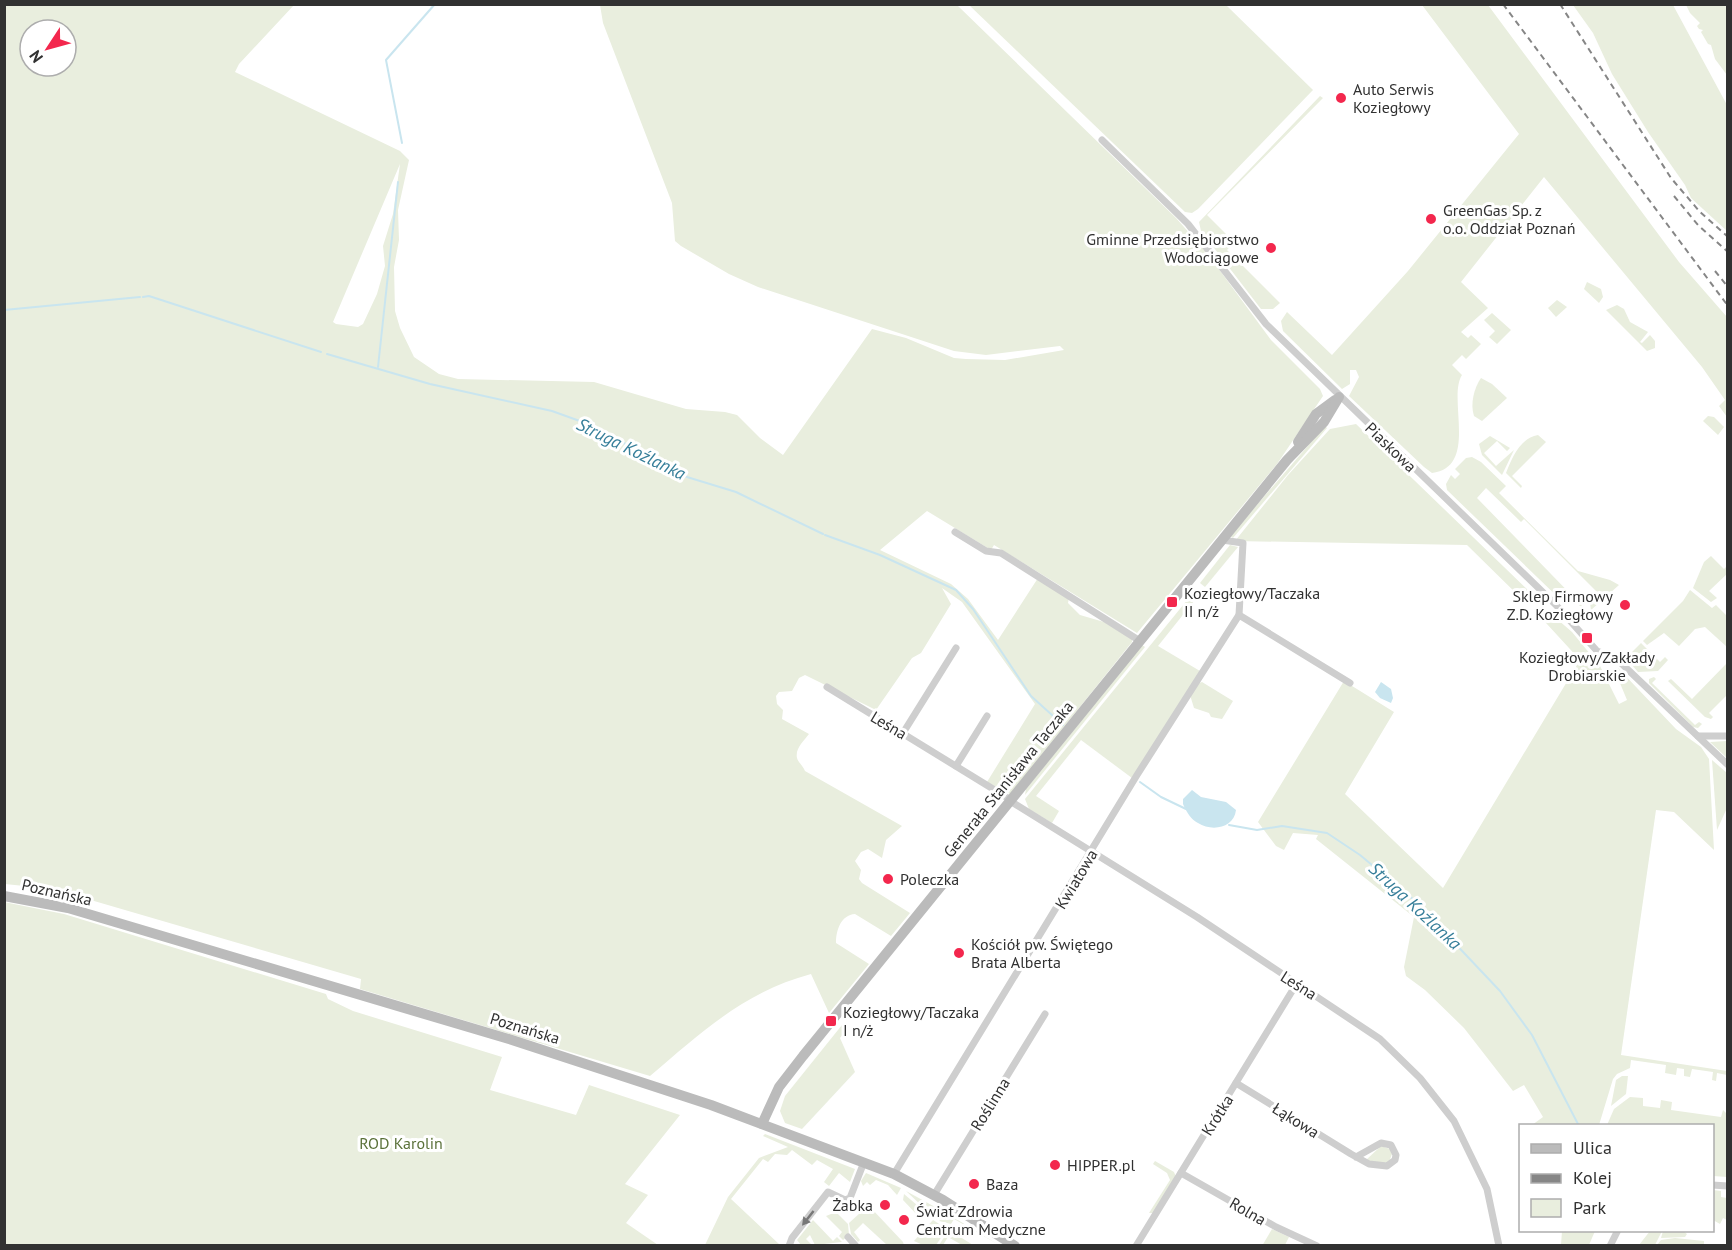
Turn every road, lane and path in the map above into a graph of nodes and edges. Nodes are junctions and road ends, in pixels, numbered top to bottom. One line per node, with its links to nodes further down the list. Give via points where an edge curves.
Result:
1 (1102, 140): 2 (street, Piaskowa, via 1188,224 1266,324)
2 (1339, 397): 4 (street, Generała Stanisława Taczaka, via 1324,422 1287,460); 12 (street, Piaskowa, via 1562,611 1596,651 1622,664)
3 (955, 532): 6 (street, via 987,551 1001,553)
4 (1222, 540): 5 (street, Kwiatowa, via 1244,543); 6 (street, Generała Stanisława Taczaka)
5 (1239, 615): 8 (street); 17 (street, Kwiatowa)
6 (1140, 641): 16 (street, Generała Stanisława Taczaka)
7 (956, 648): 11 (street)
8 (1350, 683)
9 (827, 687): 11 (street, Leśna)
10 (987, 716): 15 (street)
11 (903, 733): 15 (street, Leśna)
12 (1698, 736): 13 (street); 14 (street, Piaskowa)
13 (1728, 736)
14 (1728, 765)
15 (956, 766): 16 (street, Leśna)
16 (1011, 801): 17 (street, Leśna); 22 (street, Generała Stanisława Taczaka, via 783,1081)
17 (1093, 852): 19 (street, Leśna); 26 (street, Kwiatowa)
18 (4, 896): 22 (street, Poznańska, via 68,908 501,1036)
19 (1297, 984): 21 (street, Krótka); 34 (street, Leśna, via 1380,1039 1439,1101 1466,1144 1487,1189)
20 (1045, 1014): 27 (street, Roślinna)
21 (1236, 1083): 23 (street, Łąkowa); 25 (street, Krótka)
22 (762, 1124): 24 (street, Poznańska)
23 (1356, 1157): 23 (street, Łąkowa, via 1381,1167 1391,1164 1396,1155 1391,1145 1381,1143)
24 (864, 1162): 26 (street, Poznańska); 29 (street, one-way to 29, via 850,1198 828,1192)
25 (1181, 1173): 32 (street, Krótka); 33 (street, Rolna, via 1276,1227)
26 (894, 1174): 27 (street, Poznańska)
27 (934, 1195): 31 (street, Poznańska)
28 (848, 1238): 30 (street)
29 (789, 1245)
30 (856, 1245)
31 (1015, 1245)
32 (1136, 1245)
33 (1317, 1245)
34 (1499, 1245)

